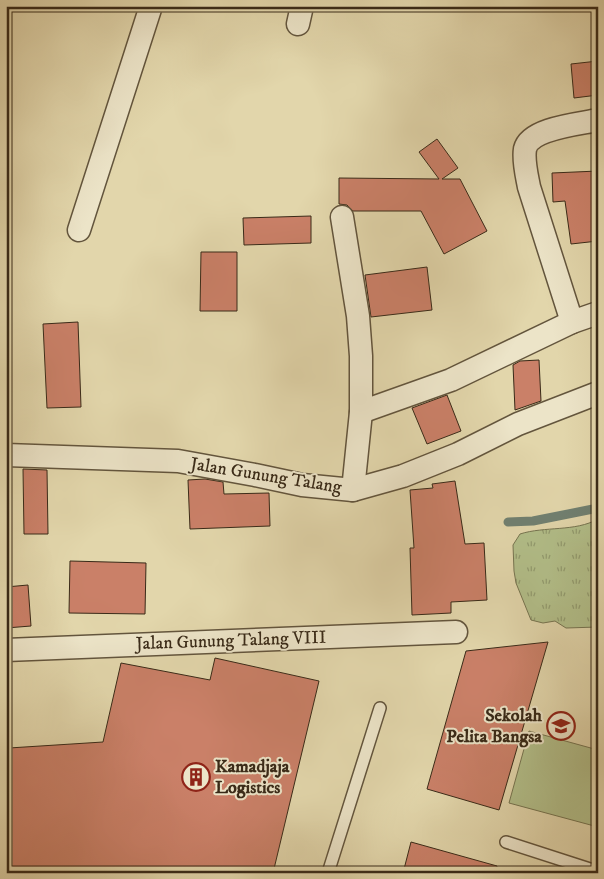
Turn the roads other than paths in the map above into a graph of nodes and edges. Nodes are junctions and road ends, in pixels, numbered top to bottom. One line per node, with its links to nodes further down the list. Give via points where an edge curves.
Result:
1 (151, 6): 4 (street)
2 (598, 120): 6 (street, via 541,132 529,141 525,149 529,187)
3 (342, 218): 8 (street, via 358,316)
4 (79, 230)
5 (598, 313): 6 (street)
6 (572, 322): 8 (street, via 451,380)
7 (598, 393): 10 (street, Jalan Gunung Talang, via 518,424 404,476)
8 (361, 412): 10 (street)
9 (6, 454): 10 (street, Jalan Gunung Talang, via 178,461 302,485)
10 (353, 490)
11 (456, 632): 12 (street, Jalan Gunung Talang VIII)
12 (6, 650)
13 (380, 708): 16 (lane)
14 (506, 842): 15 (lane)
15 (597, 870)
16 (328, 873)

